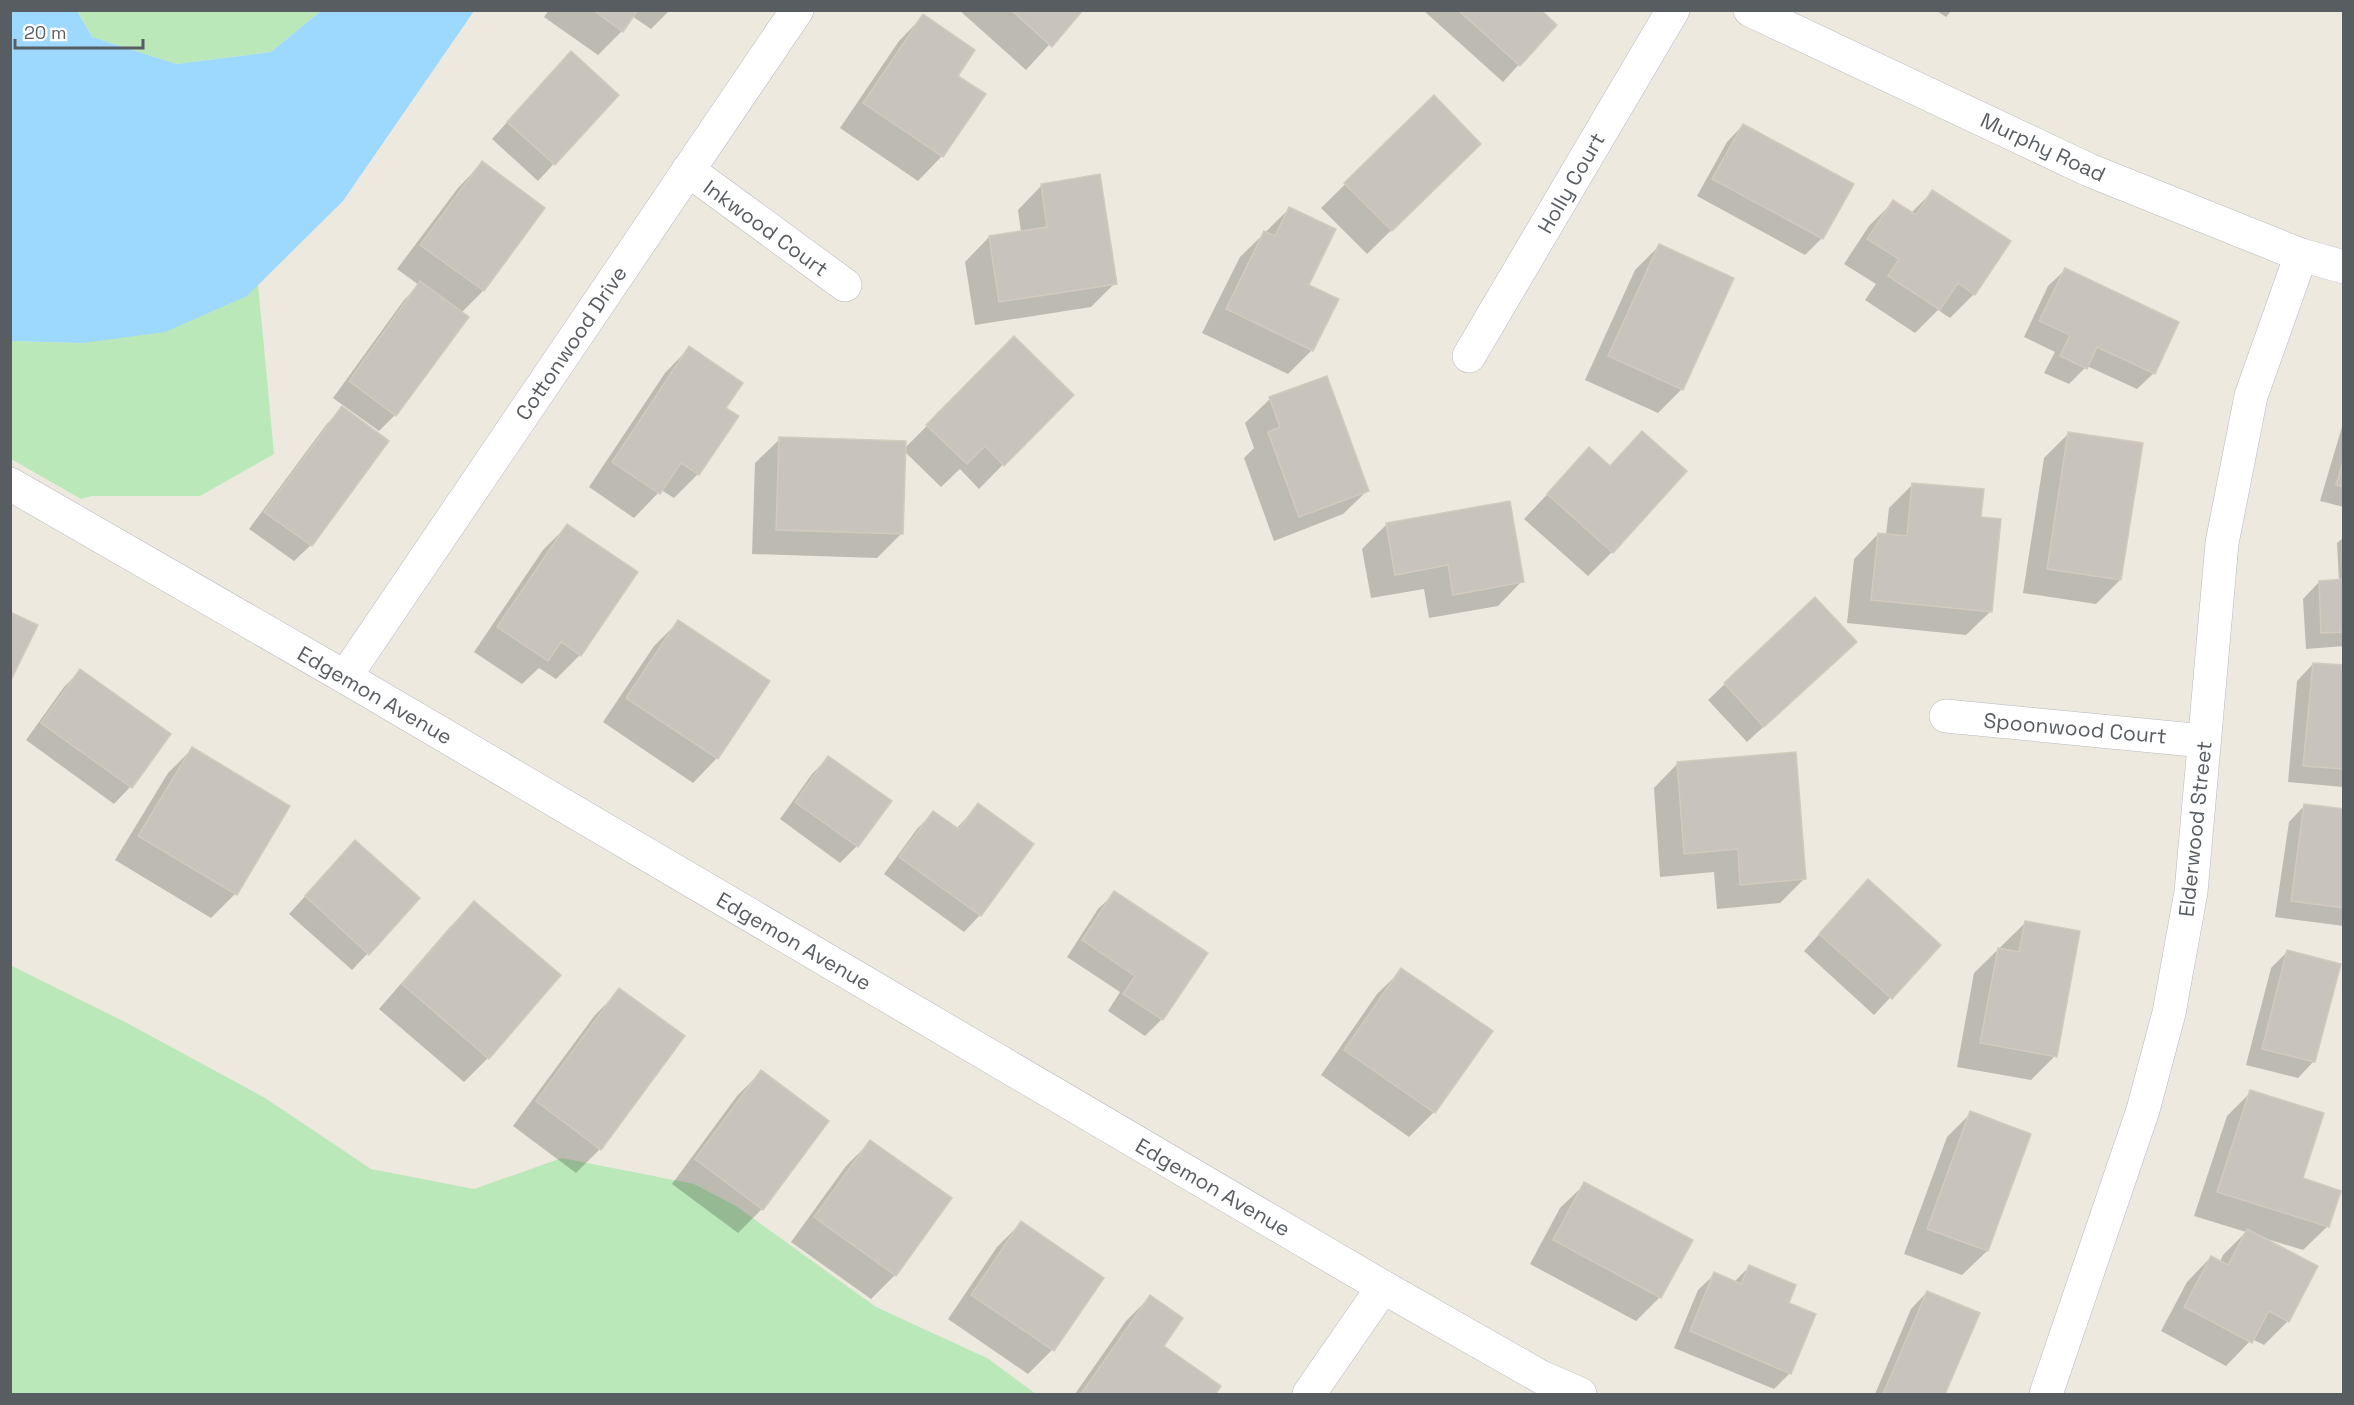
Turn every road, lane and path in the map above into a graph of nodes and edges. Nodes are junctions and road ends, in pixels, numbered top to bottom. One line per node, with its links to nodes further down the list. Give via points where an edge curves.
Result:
1 (797, 10): 4 (street, Cottonwood Drive)
2 (1672, 10): 8 (street, Holly Court)
3 (1750, 10): 5 (street, Murphy Road, via 2089,170)
4 (688, 170): 7 (street, Inkwood Court); 10 (street, Cottonwood Drive)
5 (2301, 255): 6 (street, Murphy Road); 12 (street, Elderwood Street, via 2251,396 2222,543)
6 (2343, 267)
7 (845, 285)
8 (1469, 356)
9 (10, 484): 10 (street, Edgemon Avenue)
10 (345, 677): 13 (street, Edgemon Avenue)
11 (1946, 716): 12 (street, Spoonwood Court)
12 (2204, 741): 16 (street, Elderwood Street, via 2191,892 2169,1013 2143,1110)
13 (1383, 1287): 14 (street); 15 (street, Edgemon Avenue)
14 (1309, 1395)
15 (1580, 1395)
16 (2046, 1395)

